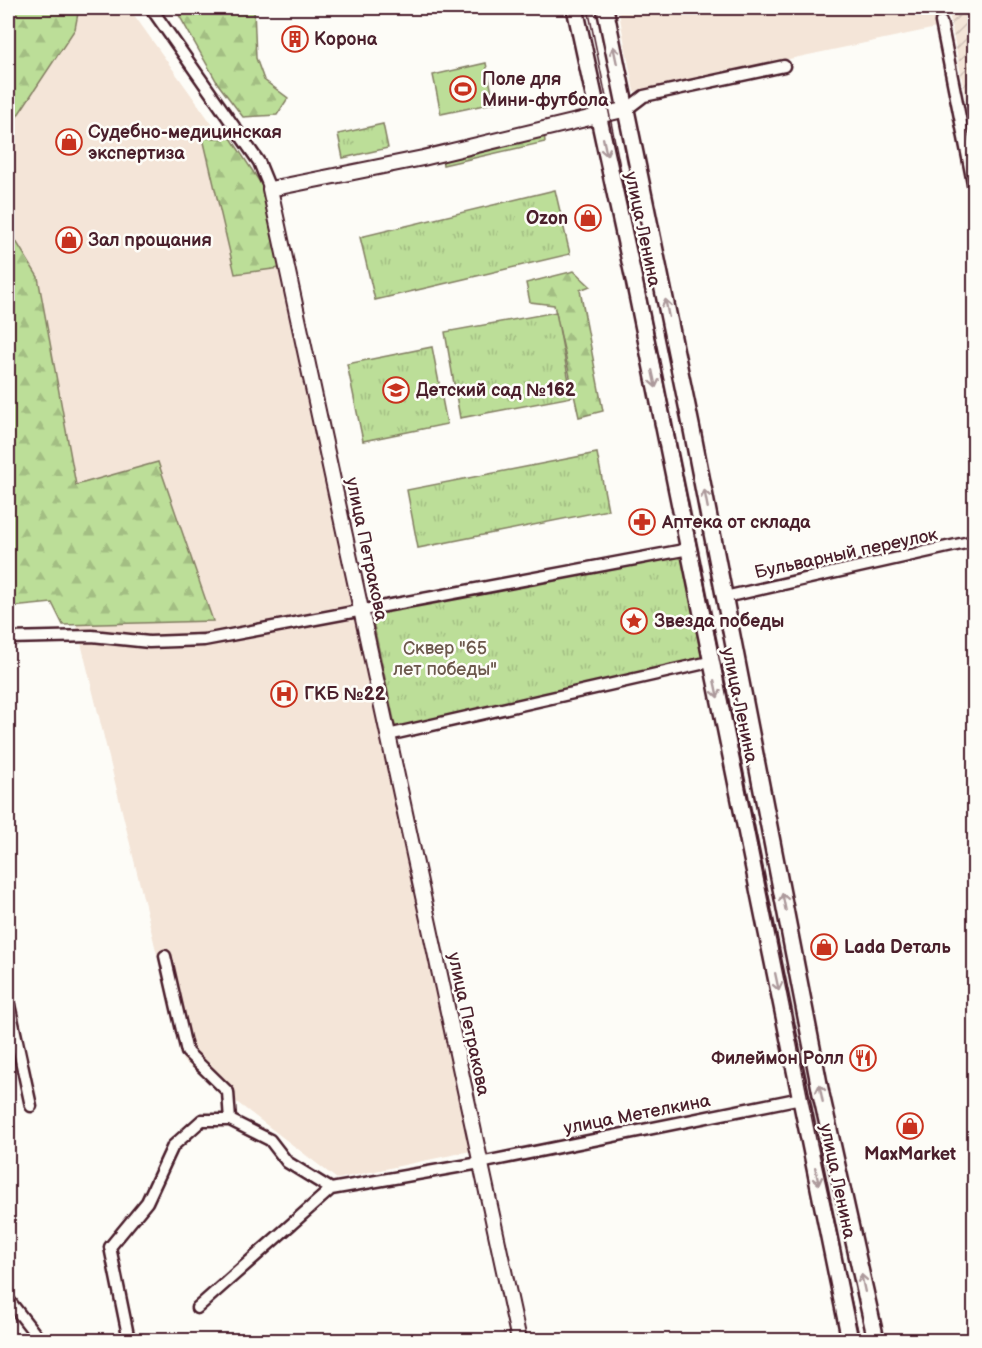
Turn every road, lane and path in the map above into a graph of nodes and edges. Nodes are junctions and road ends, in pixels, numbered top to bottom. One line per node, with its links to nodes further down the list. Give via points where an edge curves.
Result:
1 (151, 8): 9 (street, улица Петракова, via 259,162)
2 (575, 8): 7 (main road, улица Ленина)
3 (605, 8): 6 (main road, улица Ленина, one-way to 3)
4 (941, 22): 8 (street)
5 (784, 66): 6 (street, via 644,96)
6 (627, 109): 7 (street); 12 (main road, улица Ленина, one-way to 6)
7 (598, 117): 9 (street); 11 (main road, улица Ленина, one-way to 11)
8 (975, 188)
9 (270, 189): 13 (street, улица Петракова)
10 (975, 541): 12 (street, Бульварный переулок)
11 (689, 549): 13 (street); 16 (main road, улица Ленина)
12 (725, 597): 15 (main road, улица Ленина)
13 (362, 611): 14 (street, via 204,640); 17 (street, улица Петракова)
14 (8, 638)
15 (736, 656): 16 (street); 31 (main road, улица Ленина, one-way to 15, via 821,1094)
16 (710, 662): 17 (street); 20 (main road, улица Ленина, one-way to 20)
17 (388, 735): 23 (street, улица Петракова)
18 (165, 956): 22 (street, via 187,1052 228,1092)
19 (8, 1000): 21 (street)
20 (801, 1098): 23 (street, улица Метелкина); 30 (main road, улица Ленина, one-way to 30)
21 (31, 1106)
22 (230, 1120): 24 (street, via 270,1140 287,1162); 28 (street, via 202,1120 173,1146 147,1202 110,1247)
23 (480, 1163): 24 (street, улица Метелкина); 29 (street, улица Петракова)
24 (330, 1189): 26 (street)
25 (8, 1299): 27 (street)
26 (197, 1308)
27 (36, 1335)
28 (129, 1341)
29 (519, 1341)
30 (850, 1341)
31 (876, 1341)

